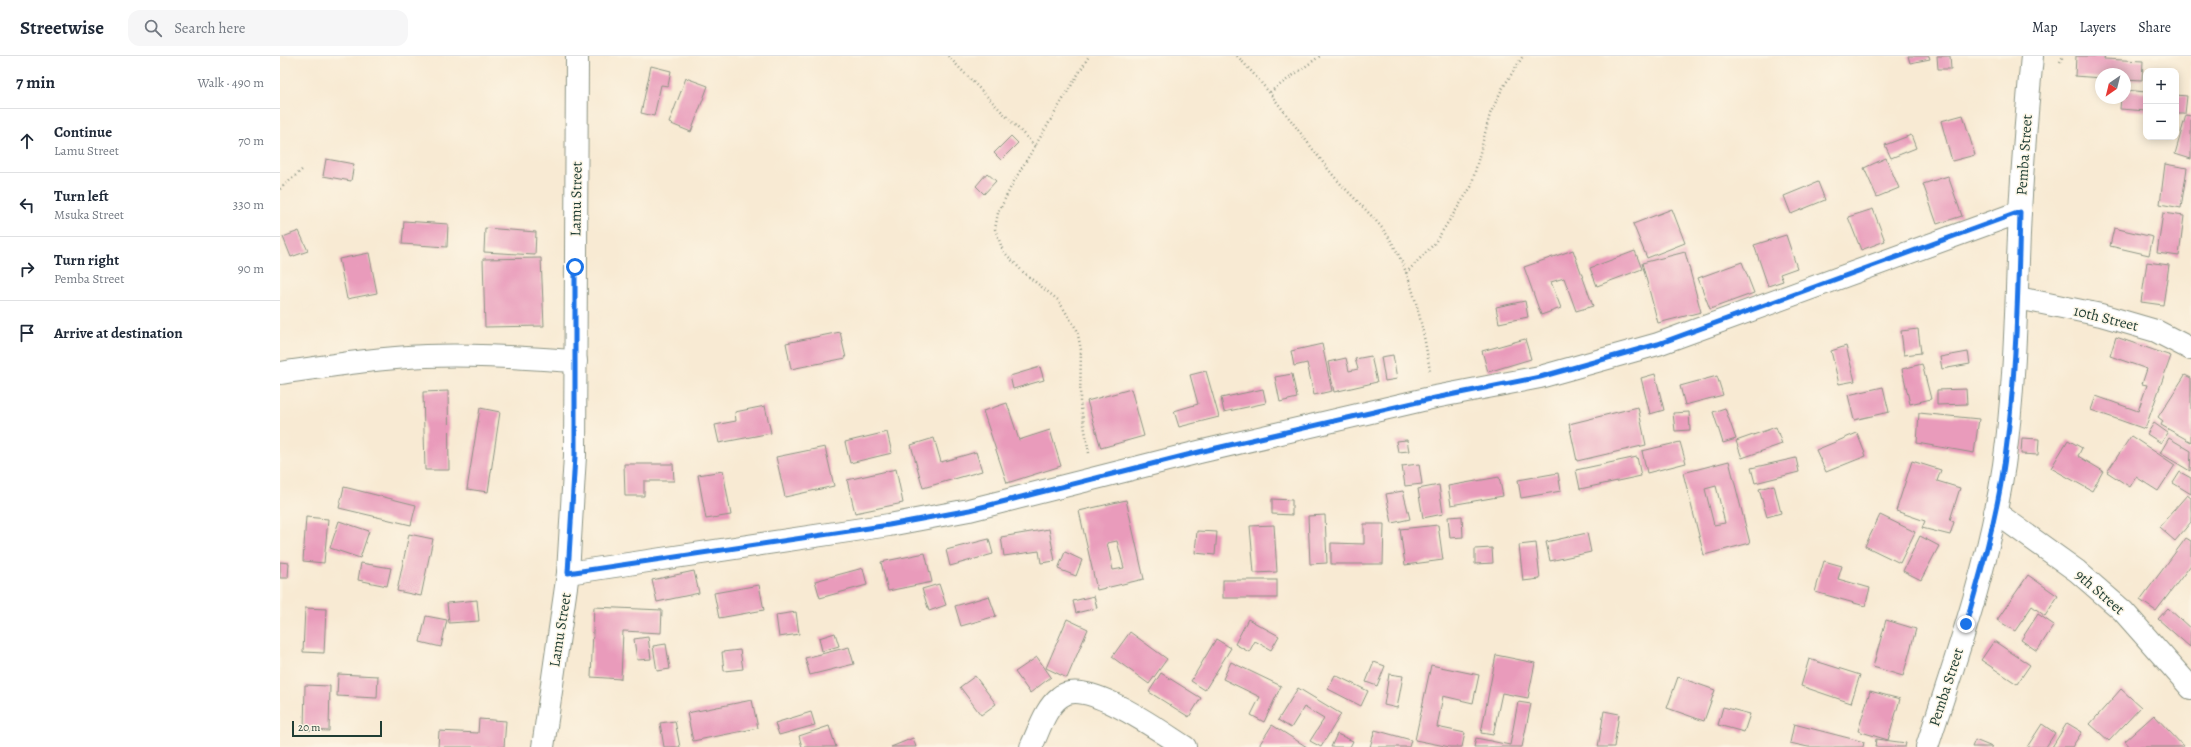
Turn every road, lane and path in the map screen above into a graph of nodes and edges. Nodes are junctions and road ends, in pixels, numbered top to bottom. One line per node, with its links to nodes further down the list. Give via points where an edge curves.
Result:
1 (577, 56): 16 (street, Lamu Street)
2 (948, 56): 9 (path)
3 (1089, 56): 9 (path)
4 (1237, 56): 8 (path)
5 (1320, 56): 8 (path)
6 (1523, 56): 13 (path, via 1490,114 1468,192 1434,244)
7 (2032, 56): 12 (street, Pemba Street)
8 (1270, 92): 13 (path, via 1345,191 1382,228)
9 (1035, 146): 19 (path, via 998,213 995,229 1003,251 1024,273 1058,300 1077,330 1081,350 1080,402)
10 (303, 169): 11 (path)
11 (280, 189)
12 (2020, 212): 14 (street, Pemba Street); 18 (street, via 1658,344 1540,377)
13 (1406, 273): 18 (path, via 1419,310)
14 (2018, 298): 15 (street, 10th Street, via 2101,315 2156,331); 20 (street, Pemba Street, via 2004,464)
15 (2191, 349)
16 (576, 362): 17 (street, via 492,356 426,356 348,362); 21 (street, Lamu Street, via 575,456)
17 (280, 373)
18 (1435, 398): 19 (street)
19 (1094, 478): 21 (street, via 970,510 889,525)
20 (1996, 512): 22 (street, 9th Street, via 2077,571 2123,611); 26 (street, Pemba Street, via 1972,603)
21 (568, 573): 23 (street, Lamu Street)
22 (2191, 688)
23 (543, 747)
24 (1031, 747): 25 (street, via 1048,712 1060,697 1072,691 1085,693 1116,705)
25 (1185, 747)
26 (1927, 747)

